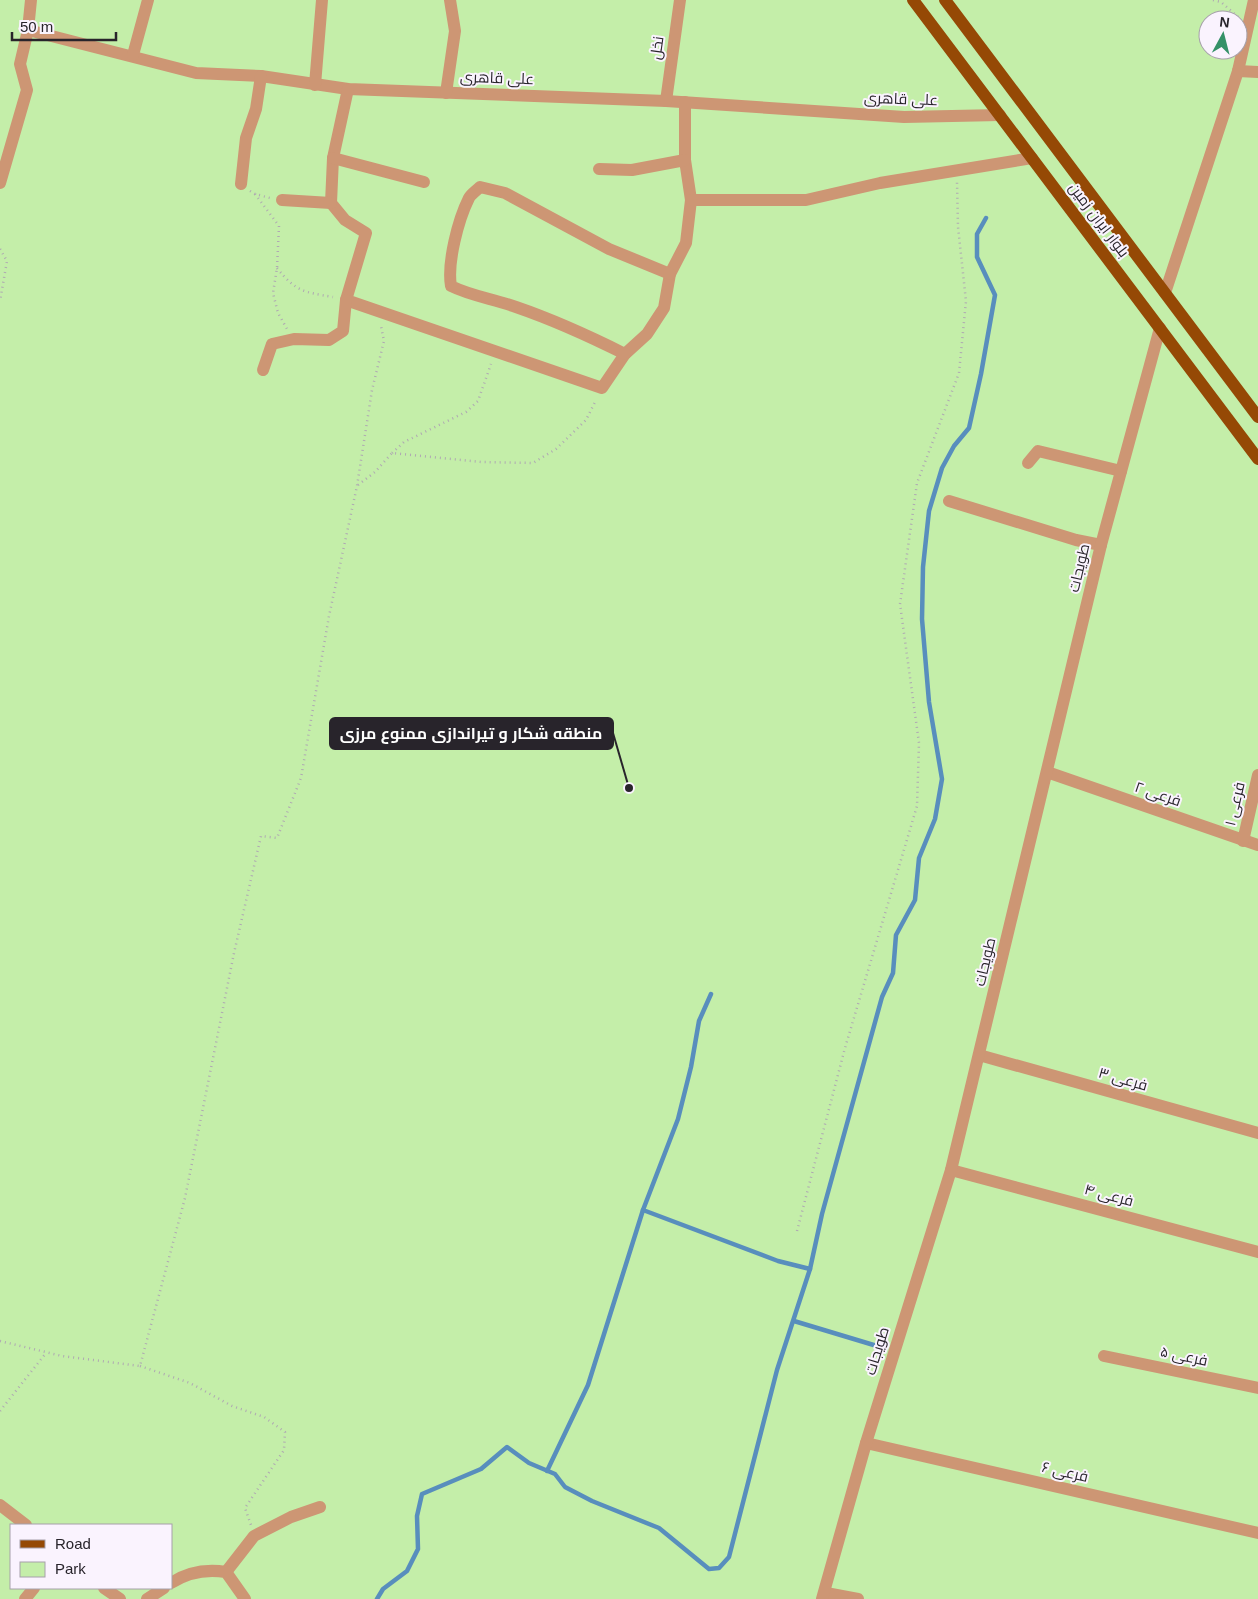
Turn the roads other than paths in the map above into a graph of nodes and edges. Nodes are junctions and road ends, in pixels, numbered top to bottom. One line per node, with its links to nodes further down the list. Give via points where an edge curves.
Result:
1 (31, 0): 9 (street)
2 (148, 0): 10 (street)
3 (322, 0): 14 (street)
4 (450, 0): 16 (street, via 455,31)
5 (680, 0): 17 (street, نخل)
6 (913, 0): 19 (main road, بلوار ایران زمین)
7 (945, 0): 31 (main road, بلوار ایران زمین)
8 (1254, 0): 11 (street)
9 (28, 30): 10 (street, علی قاهری); 25 (street, via 20,64 27,90)
10 (133, 55): 13 (street, علی قاهری, via 196,72)
11 (1238, 71): 12 (street); 31 (street)
12 (1258, 72)
13 (261, 76): 14 (street, علی قاهری); 26 (street, via 256,110 246,138)
14 (315, 85): 15 (street, علی قاهری)
15 (348, 89): 16 (street, علی قاهری); 20 (street)
16 (446, 92): 17 (street, علی قاهری)
17 (666, 101): 18 (street, علی قاهری)
18 (685, 102): 19 (street, علی قاهری, via 904,117); 22 (street)
19 (1000, 115): 21 (main road, بلوار ایران زمین)
20 (333, 158): 24 (street); 29 (street)
21 (1032, 158): 28 (street, via 880,183 806,200); 33 (main road, بلوار ایران زمین)
22 (685, 160): 23 (street, via 632,170); 28 (street)
23 (599, 169)
24 (424, 182)
25 (0, 183)
26 (241, 184)
27 (282, 200): 29 (street)
28 (691, 200): 30 (street, via 686,243)
29 (331, 203): 32 (street, via 346,220 366,233)
30 (670, 274): 34 (street, via 664,308 647,334); 34 (street, via 609,249 505,192 480,187 469,197 448,272 450,286 568,325)
31 (1165, 293): 36 (main road, بلوار ایران زمین)
32 (346, 300): 34 (street, via 602,388); 35 (street, via 342,331 329,340 294,339 272,344)
33 (1160, 328): 37 (main road, بلوار ایران زمین); 39 (street, طویجات)
34 (626, 354)
35 (263, 370)
36 (1258, 417)
37 (1258, 459)
38 (1028, 463): 39 (street, via 1038,451)
39 (1121, 471): 41 (street, طویجات)
40 (949, 501): 41 (street)
41 (1101, 545): 42 (street, طویجات)
42 (1047, 772): 44 (street, فرعی ۲); 46 (street, طویجات)
43 (1258, 775): 44 (street, فرعی ۱)
44 (1243, 841): 45 (street, فرعی ۲)
45 (1258, 844)
46 (979, 1055): 47 (street, فرعی ۳); 48 (street, طویجات)
47 (1258, 1133)
48 (951, 1170): 49 (street, فرعی ۴); 52 (street, طویجات)
49 (1258, 1252)
50 (1104, 1356): 51 (street, فرعی ۵)
51 (1258, 1388)
52 (866, 1443): 56 (street, فرعی ۶); 62 (street, طویجات)
53 (320, 1507): 57 (street, via 291,1517 254,1536)
54 (2, 1510): 55 (street)
55 (24, 1524)
56 (1258, 1533)
57 (226, 1572): 58 (street, via 208,1569); 66 (street)
58 (172, 1582)
59 (33, 1589): 63 (street)
60 (105, 1589): 64 (street)
61 (162, 1589): 65 (street)
62 (824, 1596): 67 (street)
63 (25, 1599)
64 (120, 1599)
65 (147, 1599)
66 (244, 1599)
67 (858, 1599)

